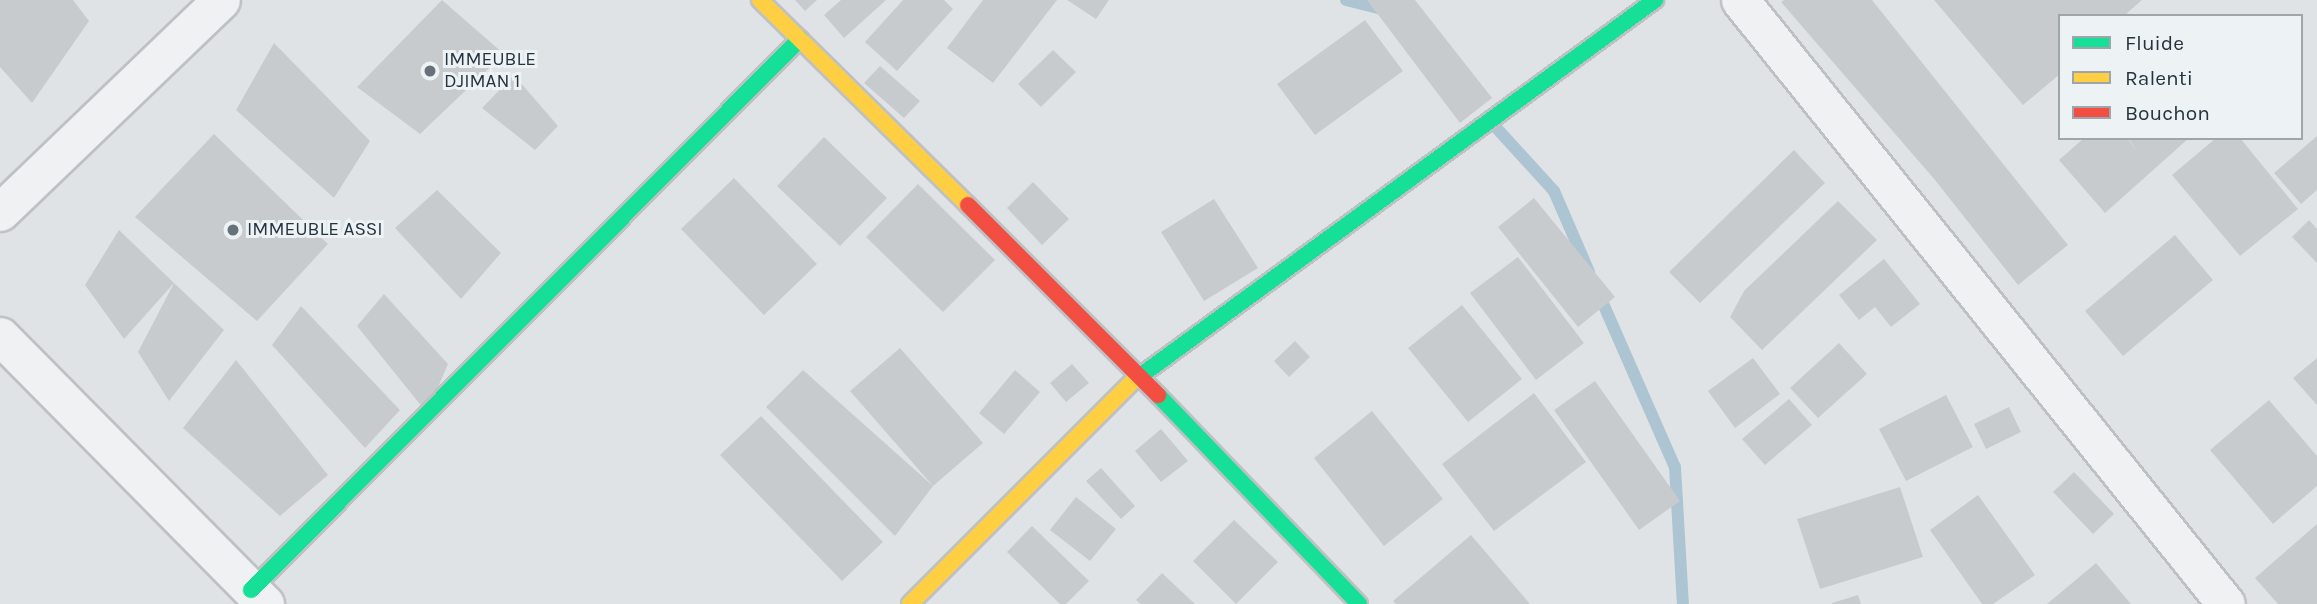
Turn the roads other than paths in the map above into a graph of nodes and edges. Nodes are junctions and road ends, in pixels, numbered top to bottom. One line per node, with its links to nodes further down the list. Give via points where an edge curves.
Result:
1 (221, 0): 6 (street)
2 (760, 0): 5 (street)
3 (1655, 0): 8 (street)
4 (1740, 0): 12 (street)
5 (800, 39): 8 (street); 9 (street)
6 (0, 212)
7 (0, 336): 9 (street)
8 (1139, 376): 10 (street); 11 (street)
9 (258, 597)
10 (910, 604)
11 (1359, 604)
12 (2226, 604)

